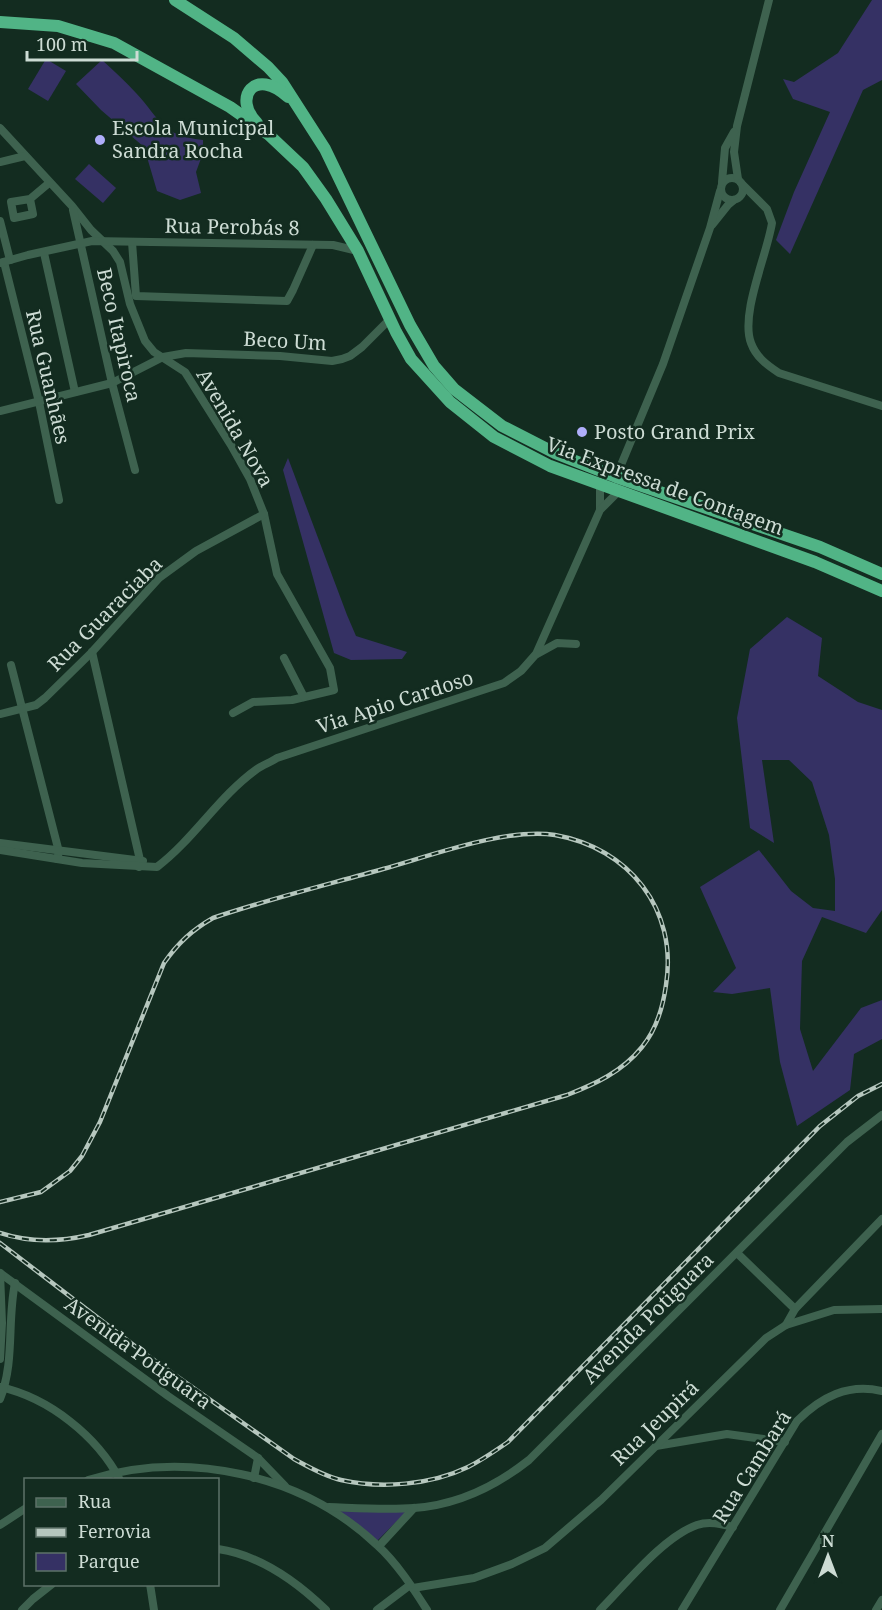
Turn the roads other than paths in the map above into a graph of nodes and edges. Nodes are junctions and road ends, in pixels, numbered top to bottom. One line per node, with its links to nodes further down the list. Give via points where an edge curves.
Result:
1 (175, 0): 4 (highway, Via Expressa de Contagem, via 234,38 268,67)
2 (769, 0): 5 (street)
3 (0, 22): 7 (highway, via 58,26 114,44 230,107)
4 (296, 104): 7 (highway, via 268,84 249,89 246,99 251,113); 35 (highway, Via Expressa de Contagem, via 325,149 410,325 434,366 454,389 502,426 555,453)
5 (736, 126): 10 (street, via 734,152); 12 (street, via 725,148)
6 (0, 128): 8 (street, Avenida Nova)
7 (268, 134): 24 (highway, Via Expressa de Contagem, via 303,167)
8 (25, 156): 9 (street); 11 (street, Avenida Nova)
9 (0, 162)
10 (740, 181): 12 (street, via 730,178); 13 (street); 15 (street, via 743,191)
11 (49, 183): 14 (street); 16 (street, Avenida Nova)
12 (721, 187): 15 (street, via 725,198); 19 (street)
13 (753, 195): 15 (street); 32 (street, via 767,209 772,223 748,324 757,354 779,373)
14 (30, 199): 17 (street, via 33,214); 17 (street, via 11,202)
15 (736, 199): 19 (street)
16 (72, 206): 20 (street, Avenida Nova); 22 (street, Beco Itapiroca)
17 (14, 218): 18 (street)
18 (0, 221): 26 (street, Rua Guanhães)
19 (710, 228): 35 (street, via 663,364)
20 (105, 242): 21 (street, Rua Perobás 8); 22 (street, Rua Perobás 8); 28 (street, Avenida Nova, via 120,262 130,304 145,341)
21 (132, 242): 23 (street, Rua Perobás 8); 23 (street, via 136,296 287,301)
22 (81, 243): 25 (street, Rua Perobás 8); 29 (street, Beco Itapiroca)
23 (312, 245): 24 (street, Rua Perobás 8)
24 (358, 251): 27 (highway, Via Expressa de Contagem)
25 (44, 253): 26 (street, Rua Perobás 8); 30 (street)
26 (5, 262): 31 (street, Rua Guanhães)
27 (387, 315): 28 (street, Beco Um, via 362,347 350,356 332,361 186,353); 36 (highway, Via Expressa de Contagem, via 425,376 494,437 550,466)
28 (163, 357): 29 (street, Beco Um); 40 (street, Avenida Nova, via 185,372 250,479)
29 (112, 383): 30 (street, Beco Um); 34 (street, Beco Itapiroca)
30 (75, 392): 31 (street, Beco Um)
31 (39, 402): 33 (street, Beco Um); 38 (street, Rua Guanhães)
32 (882, 406)
33 (0, 411)
34 (135, 470)
35 (616, 477): 41 (highway, Via Expressa de Contagem, via 820,547)
36 (600, 484): 37 (highway, Via Expressa de Contagem); 39 (street, Via Apio Cardoso)
37 (619, 491): 39 (street, Via Apio Cardoso); 42 (highway, Via Expressa de Contagem, via 815,562)
38 (59, 500)
39 (600, 510): 45 (street, Via Apio Cardoso)
40 (264, 514): 44 (street, Rua Guaraciaba, via 196,551 159,578); 48 (street, Avenida Nova, via 277,574 330,668 334,690)
41 (882, 574)
42 (882, 591)
43 (576, 644): 45 (street, via 557,644)
44 (92, 652): 49 (street, Rua Guaraciaba, via 45,698); 55 (street)
45 (536, 654): 55 (street, Via Apio Cardoso, via 504,683 277,758 257,769 157,867)
46 (284, 658): 48 (street)
47 (11, 665): 49 (street)
48 (304, 697): 50 (street, via 253,702)
49 (24, 708): 51 (street, Rua Guaraciaba); 54 (street)
50 (233, 713)
51 (0, 714)
52 (0, 843): 54 (street)
53 (0, 850): 54 (street)
54 (58, 856): 55 (street, Via Apio Cardoso)
55 (140, 863)
56 (882, 1115): 58 (street, Avenida Potiguara, via 847,1142)
57 (882, 1219): 61 (street, Rua Jeupirá)
58 (737, 1253): 61 (street); 77 (street, Avenida Potiguara, via 529,1460 507,1477 465,1497)
59 (0, 1273): 60 (street, Avenida Potiguara); 64 (street)
60 (15, 1283): 65 (street, via 9,1357); 71 (street, Avenida Potiguara)
61 (795, 1309): 63 (street, Rua Jeupirá)
62 (882, 1309): 63 (street, via 834,1310)
63 (786, 1325): 70 (street, Rua Jeupirá, via 766,1338)
64 (0, 1359)
65 (2, 1387): 67 (street); 72 (street, via 35,1399 66,1418 111,1463)
66 (882, 1391): 69 (street, Rua Cambará, via 857,1389 832,1395 813,1405 797,1421)
67 (0, 1399)
68 (882, 1434): 94 (street)
69 (785, 1442): 70 (street, via 727,1434); 80 (street, Rua Cambará)
70 (656, 1446): 85 (street, Rua Jeupirá, via 545,1548 474,1578)
71 (258, 1458): 74 (street); 75 (street, Avenida Potiguara)
72 (118, 1476): 73 (street); 74 (street, via 146,1468 184,1467 217,1469)
73 (98, 1478)
74 (254, 1478): 75 (street)
75 (288, 1488): 76 (street)
76 (329, 1507): 77 (street, Avenida Potiguara); 81 (street)
77 (414, 1508): 81 (street)
78 (24, 1509): 79 (street)
79 (0, 1525)
80 (734, 1527): 92 (street, via 716,1522 699,1524 678,1534); 93 (street, Rua Cambará)
81 (379, 1546): 85 (street)
82 (219, 1549): 89 (street, via 253,1558 280,1572)
83 (49, 1586): 87 (street)
84 (150, 1586): 88 (street)
85 (411, 1587): 90 (street, Rua Jeupirá); 91 (street)
86 (882, 1600): 95 (street)
87 (22, 1610)
88 (154, 1610)
89 (326, 1610)
90 (377, 1610)
91 (427, 1610)
92 (600, 1610)
93 (682, 1610)
94 (780, 1610)
95 (876, 1610)

